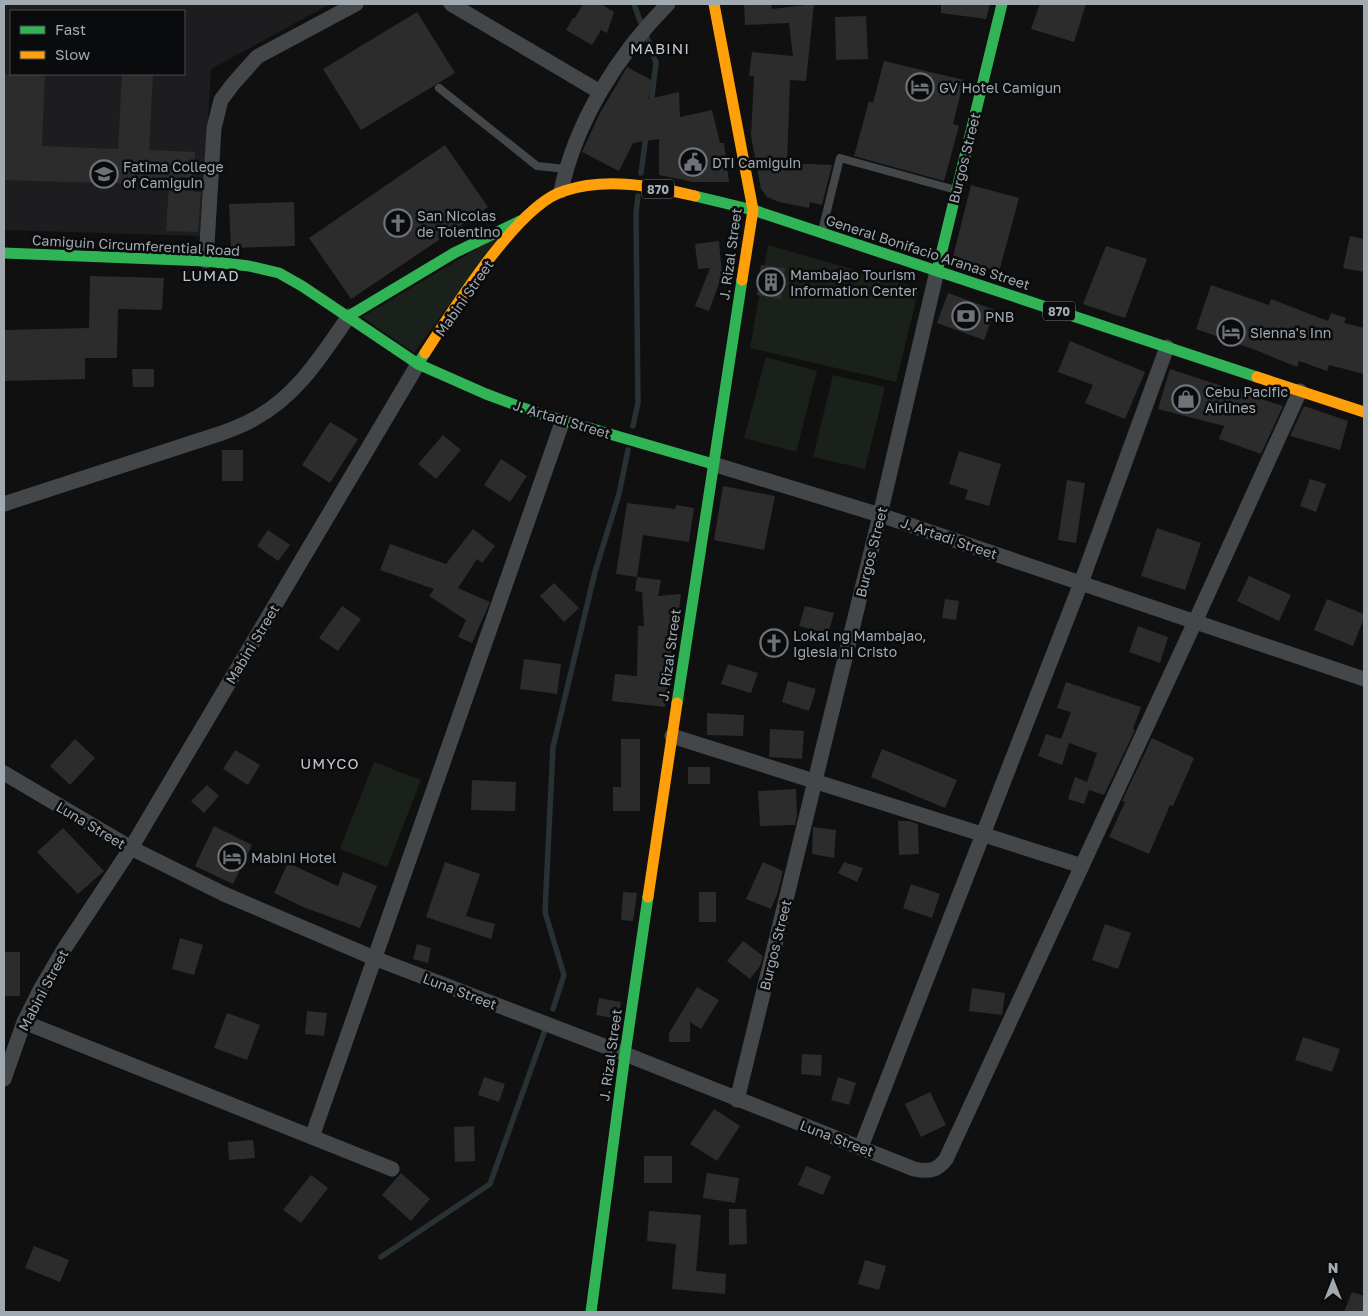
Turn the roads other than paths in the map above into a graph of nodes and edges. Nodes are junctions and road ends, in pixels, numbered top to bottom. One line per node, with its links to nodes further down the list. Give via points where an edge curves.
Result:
1 (356, 4): 15 (street, via 257,57 221,100 214,128)
2 (452, 4): 7 (street)
3 (668, 4): 7 (street, via 638,37)
4 (714, 4): 11 (main road, J. Rizal Street)
5 (1002, 4): 9 (main road, Burgos Street)
6 (439, 88): 8 (lane, via 536,166)
7 (600, 92): 8 (street)
8 (566, 169): 10 (street)
9 (956, 190): 13 (lane, via 840,158); 16 (main road, Burgos Street)
10 (561, 191): 11 (main road, General Bonifacio Aranas Street / 870, via 586,185 634,186 672,191); 12 (main road, Mabini Street / 870)
11 (753, 210): 13 (main road, General Bonifacio Aranas Street / 870); 23 (main road, J. Rizal Street)
12 (522, 220): 17 (main road, Mabini Street, via 487,234); 19 (main road, Mabini Street / 870, via 490,260)
13 (821, 232): 16 (main road, General Bonifacio Aranas Street / 870)
14 (4, 253): 15 (main road, Camiguin Circumferential Road)
15 (206, 261): 17 (main road, Camiguin Circumferential Road, via 279,273)
16 (937, 270): 18 (main road, General Bonifacio Aranas Street / 870); 25 (street, Burgos Street)
17 (349, 316): 19 (main road, Camiguin Circumferential Road); 24 (street, via 308,374 282,401 254,420)
18 (1167, 347): 20 (main road, General Bonifacio Aranas Street / 870); 26 (street)
19 (418, 364): 22 (main road, J. Artadi Street, via 500,400); 33 (street, Mabini Street)
20 (1300, 391): 21 (main road, General Bonifacio Aranas Street / 870); 27 (street)
21 (1364, 412)
22 (563, 420): 23 (main road, J. Artadi Street); 35 (street)
23 (713, 464): 25 (street, J. Artadi Street); 29 (main road, J. Rizal Street)
24 (4, 504)
25 (880, 515): 26 (street, J. Artadi Street); 31 (street, Burgos Street)
26 (1081, 583): 27 (street, J. Artadi Street); 32 (street)
27 (1195, 622): 28 (street, J. Artadi Street); 34 (street)
28 (1364, 679)
29 (672, 736): 31 (street); 37 (main road, J. Rizal Street)
30 (4, 773): 33 (street, Luna Street)
31 (815, 781): 32 (street); 39 (street, Burgos Street)
32 (983, 834): 34 (street); 41 (street)
33 (131, 848): 35 (street, Luna Street, via 224,894); 36 (street, Mabini Street, via 64,950)
34 (1082, 866): 41 (street, Luna Street, via 946,1159 933,1170 914,1169)
35 (374, 958): 37 (street, Luna Street); 40 (street)
36 (24, 1022): 38 (street, Mabini Street); 40 (street)
37 (625, 1054): 39 (street, Luna Street); 43 (main road, J. Rizal Street)
38 (4, 1079)
39 (737, 1100): 41 (street, Luna Street)
40 (312, 1136): 42 (street)
41 (861, 1147)
42 (392, 1169)
43 (591, 1312)

